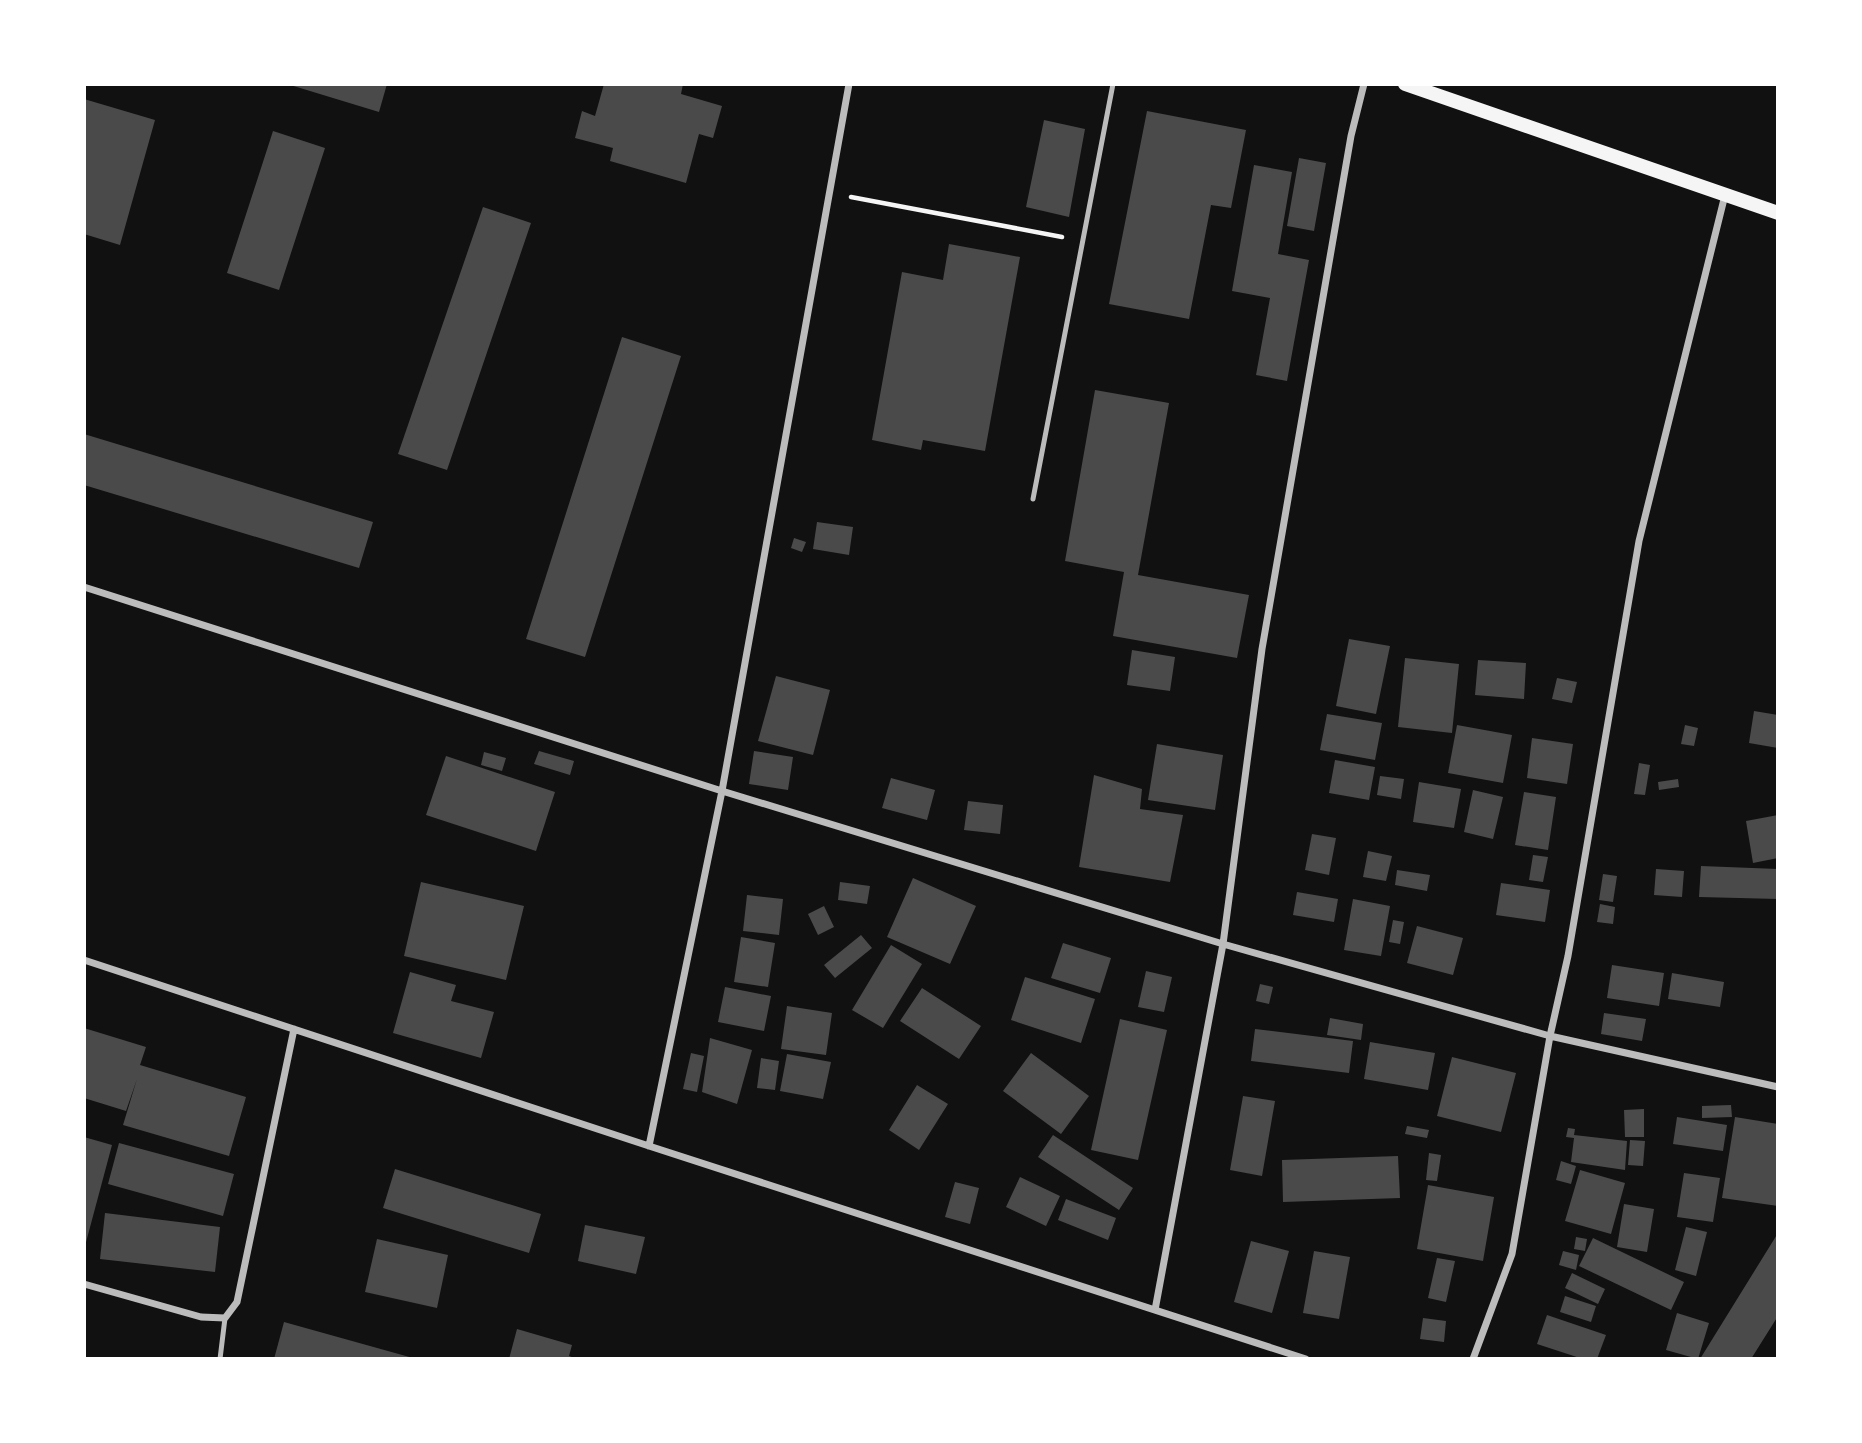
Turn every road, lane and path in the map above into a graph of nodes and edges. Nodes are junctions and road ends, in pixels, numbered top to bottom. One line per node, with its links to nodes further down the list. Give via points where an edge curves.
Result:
1 (849, 84): 5 (street)
2 (1113, 84): 8 (lane)
3 (1364, 84): 12 (street, via 1348,150 1262,649)
4 (1405, 84): 6 (main road)
5 (829, 193): 8 (path); 11 (street)
6 (1725, 195): 7 (main road); 15 (street, via 1639,541 1568,956)
7 (1778, 213)
8 (1083, 241): 9 (lane)
9 (1033, 499)
10 (84, 587): 11 (street)
11 (722, 791): 12 (street); 17 (street)
12 (1223, 944): 15 (street); 19 (street)
13 (84, 960): 14 (street)
14 (294, 1028): 17 (street); 20 (street, via 237,1302)
15 (1550, 1036): 16 (street); 23 (street, via 1512,1254)
16 (1778, 1087)
17 (649, 1146): 19 (street)
18 (84, 1284): 20 (street, via 201,1317)
19 (1155, 1310): 22 (street)
20 (225, 1318): 21 (lane)
21 (220, 1359)
22 (1306, 1359)
23 (1473, 1359)

